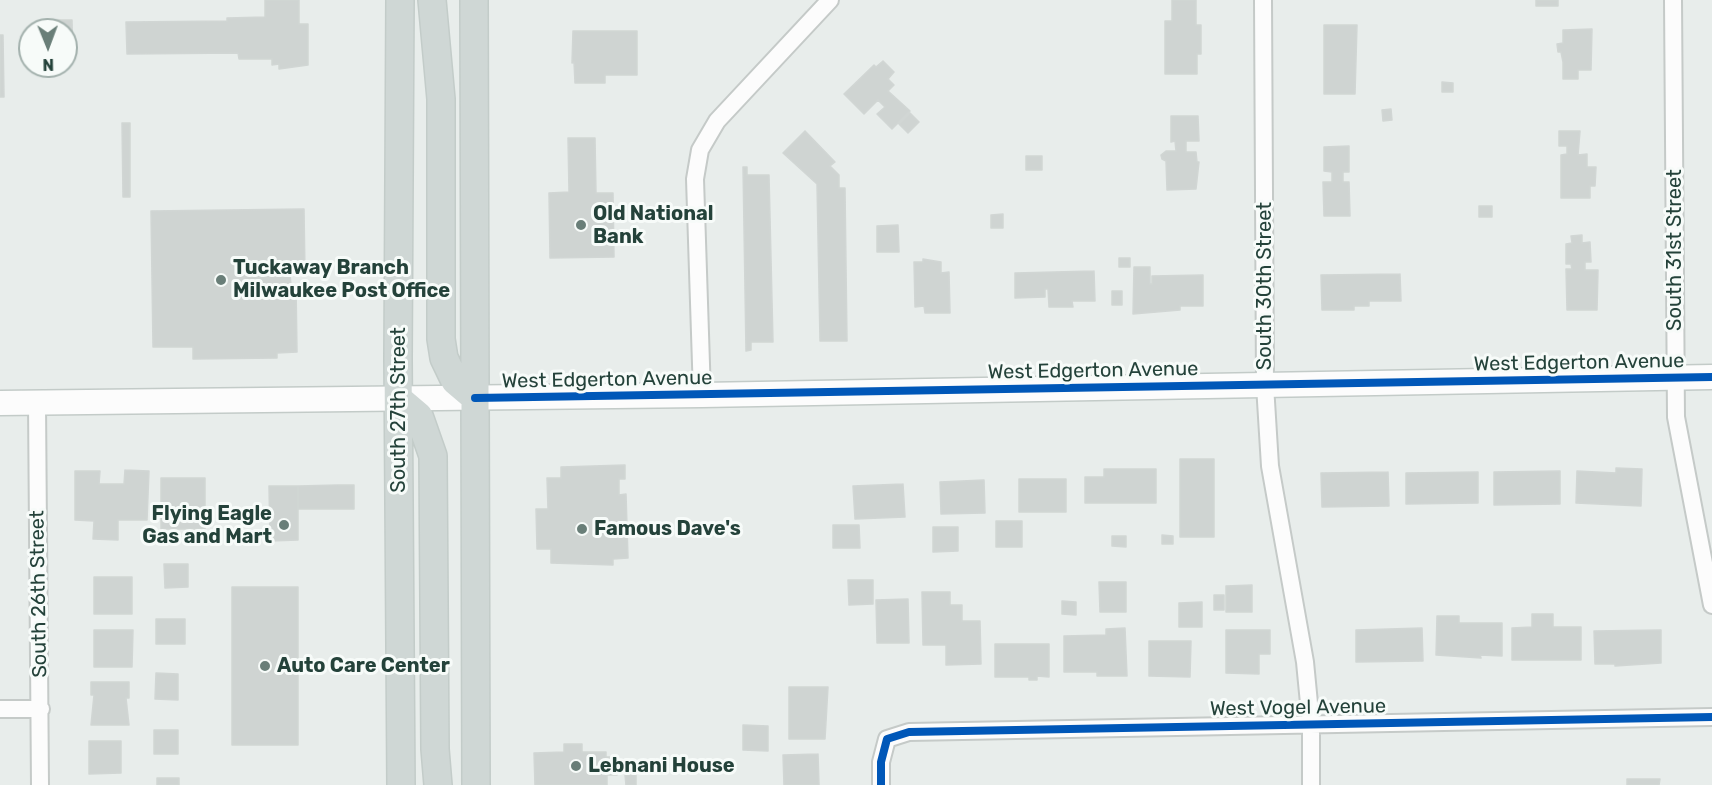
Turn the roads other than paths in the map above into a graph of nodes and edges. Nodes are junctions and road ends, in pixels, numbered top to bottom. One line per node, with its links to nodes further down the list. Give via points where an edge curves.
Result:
1 (400, 0): 12 (main road, South 27th Street)
2 (432, 0): 11 (main road, via 441,99 441,339 444,358 455,381)
3 (474, 0): 11 (main road)
4 (830, 0): 10 (street, via 717,121 700,150 695,179)
5 (1263, 0): 9 (street, South 30th Street)
6 (1673, 0): 7 (street, South 31st Street)
7 (1676, 377): 8 (street, West Edgerton Avenue); 9 (street, West Edgerton Avenue); 15 (street, South 31st Street, via 1676,417)
8 (1712, 377)
9 (1265, 385): 10 (street, West Edgerton Avenue); 19 (street, South 30th Street, via 1270,466 1305,662)
10 (702, 395): 11 (street, West Edgerton Avenue)
11 (475, 398): 12 (street, West Edgerton Avenue); 23 (main road)
12 (399, 399): 13 (street, West Edgerton Avenue); 21 (main road, South 27th Street); 22 (main road, via 419,416 433,456)
13 (37, 403): 14 (street, West Edgerton Avenue); 17 (street, South 26th Street)
14 (0, 404)
15 (1712, 605)
16 (0, 709): 17 (street)
17 (40, 709): 20 (street, South 26th Street)
18 (1712, 717): 19 (street, West Vogel Avenue)
19 (1311, 724): 24 (street, West Vogel Avenue, via 909,732 887,739); 25 (street, South 30th Street)
20 (40, 785)
21 (401, 785)
22 (438, 785)
23 (476, 785)
24 (881, 785)
25 (1311, 785)

